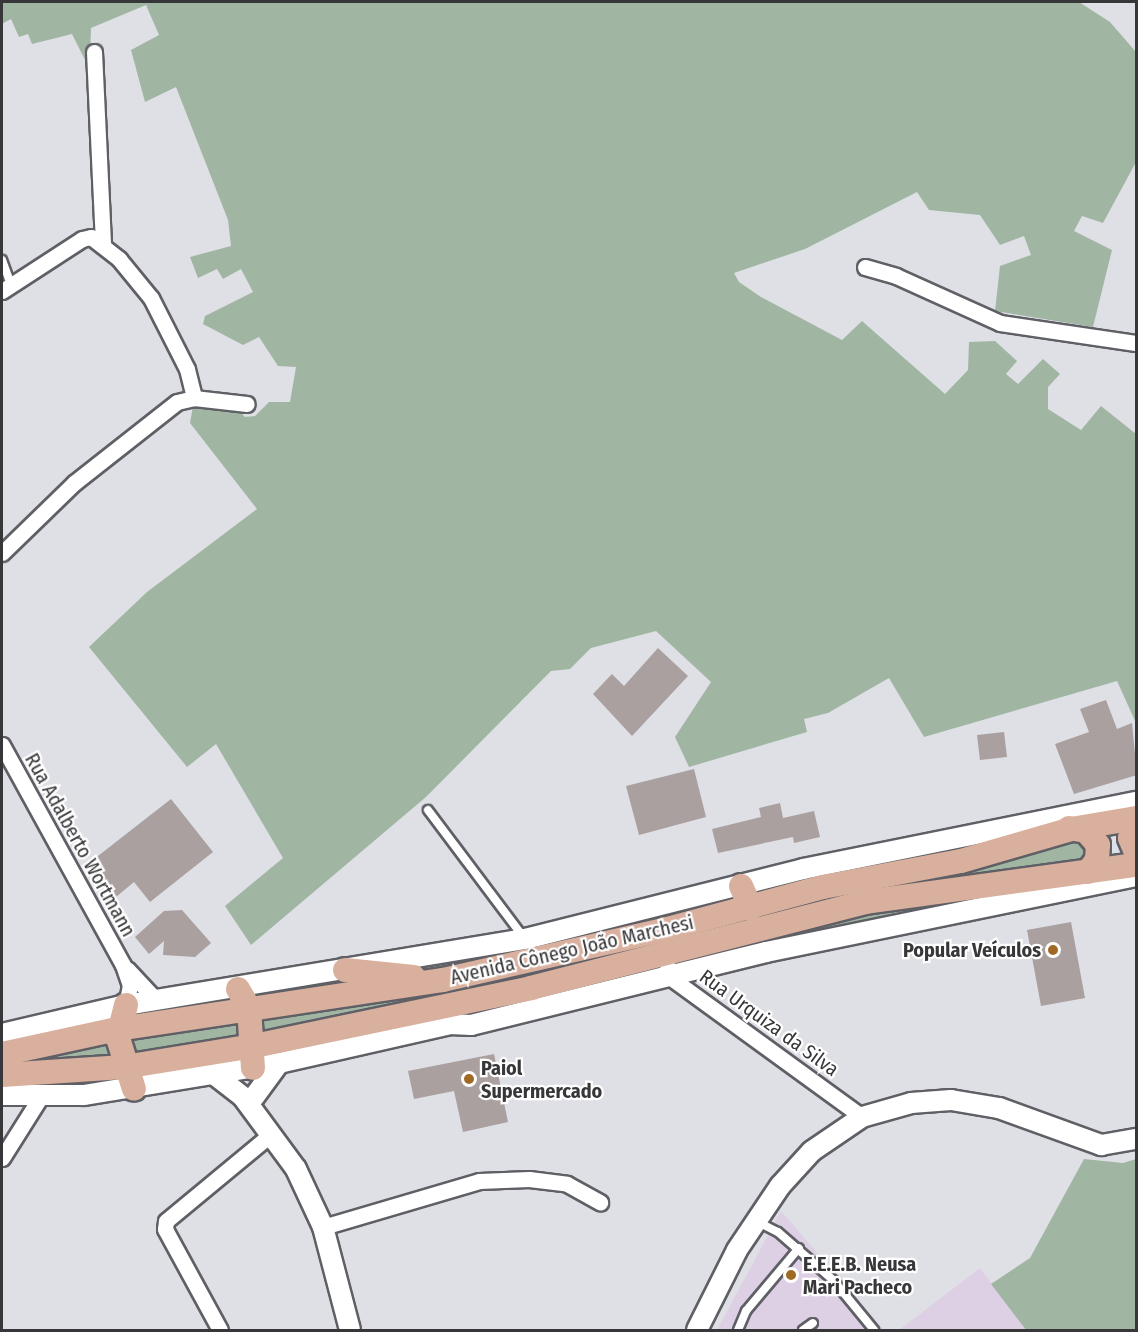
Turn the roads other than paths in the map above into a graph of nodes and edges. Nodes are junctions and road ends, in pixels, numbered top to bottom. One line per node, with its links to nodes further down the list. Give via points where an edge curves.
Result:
1 (94, 52): 2 (street)
2 (103, 244): 5 (street, via 92,237 82,239); 7 (street, via 151,298 187,369)
3 (2, 260): 5 (lane)
4 (865, 267): 6 (street, via 896,276 1000,323)
5 (6, 288)
6 (1137, 344)
7 (194, 398): 8 (street); 9 (street, via 177,402 74,483)
8 (247, 404)
9 (2, 553)
10 (2, 745): 24 (street, Rua Adalberto Wortmann)
11 (1137, 802): 15 (street, Avenida Cônego João Marchesi)
12 (428, 810): 22 (lane)
13 (1137, 818): 16 (main road, Avenida Cônego João Marchesi)
14 (1137, 824): 17 (main road, via 1130,838)
15 (1029, 825): 16 (main road); 21 (street, Avenida Cônego João Marchesi, via 803,869)
16 (1071, 829): 19 (main road, via 1086,831 1098,845 1097,860); 21 (main road, Avenida Cônego João Marchesi, via 1006,850 823,887)
17 (1137, 852)
18 (1137, 865): 19 (main road, Avenida Cônego João Marchesi)
19 (1088, 872): 23 (main road, Avenida Cônego João Marchesi, via 865,902)
20 (1137, 876): 26 (street, Avenida Cônego João Marchesi, via 766,952)
21 (746, 897): 22 (street, Avenida Cônego João Marchesi); 27 (main road, Avenida Cônego João Marchesi)
22 (525, 939): 25 (street, Avenida Cônego João Marchesi)
23 (664, 954): 26 (street, Rua Urquiza da Silva); 31 (main road, Avenida Cônego João Marchesi)
24 (123, 965): 29 (street, Rua Adalberto Wortmann); 30 (street, Rua Adalberto Wortmann, via 130,985)
25 (345, 970): 27 (main road); 28 (street, Avenida Cônego João Marchesi)
26 (671, 978): 31 (street, Avenida Cônego João Marchesi, via 471,1025); 43 (street, Rua Urquiza da Silva)
27 (443, 980): 28 (main road, Avenida Cônego João Marchesi)
28 (244, 999): 29 (street, Avenida Cônego João Marchesi); 32 (main road, Avenida Cônego João Marchesi); 35 (main road)
29 (157, 1001): 30 (street, Avenida Cônego João Marchesi)
30 (126, 1005): 32 (main road); 33 (street, Avenida Cônego João Marchesi)
31 (447, 1014): 35 (main road, Avenida Cônego João Marchesi); 36 (street, Avenida Cônego João Marchesi)
32 (118, 1029): 34 (main road, Avenida Cônego João Marchesi); 39 (main road)
33 (2, 1034)
34 (2, 1054)
35 (253, 1057): 36 (street, Avenida Cônego João Marchesi); 38 (street, Avenida Cônego João Marchesi); 39 (main road, Avenida Cônego João Marchesi); 42 (street)
36 (279, 1063): 42 (street)
37 (2, 1075): 39 (main road, Avenida Cônego João Marchesi)
38 (215, 1075): 39 (street, Avenida Cônego João Marchesi); 42 (street)
39 (129, 1078): 41 (street, Avenida Cônego João Marchesi)
40 (2, 1095): 41 (street, Avenida Cônego João Marchesi)
41 (41, 1096): 46 (street)
42 (256, 1106): 44 (street)
43 (862, 1117): 45 (street, via 903,1105 951,1100 999,1108 1101,1145); 48 (street, via 801,1162)
44 (270, 1134): 49 (street, via 296,1169); 52 (street, via 166,1221 165,1229)
45 (1137, 1139)
46 (2, 1158)
47 (600, 1202): 49 (street, via 567,1184 529,1179 479,1181)
48 (755, 1220): 50 (lane); 54 (street)
49 (323, 1227): 53 (street)
50 (799, 1248): 55 (lane, via 746,1311); 57 (lane, via 833,1280)
51 (813, 1323): 56 (lane)
52 (220, 1330)
53 (351, 1330)
54 (697, 1330)
55 (738, 1330)
56 (803, 1330)
57 (874, 1330)

